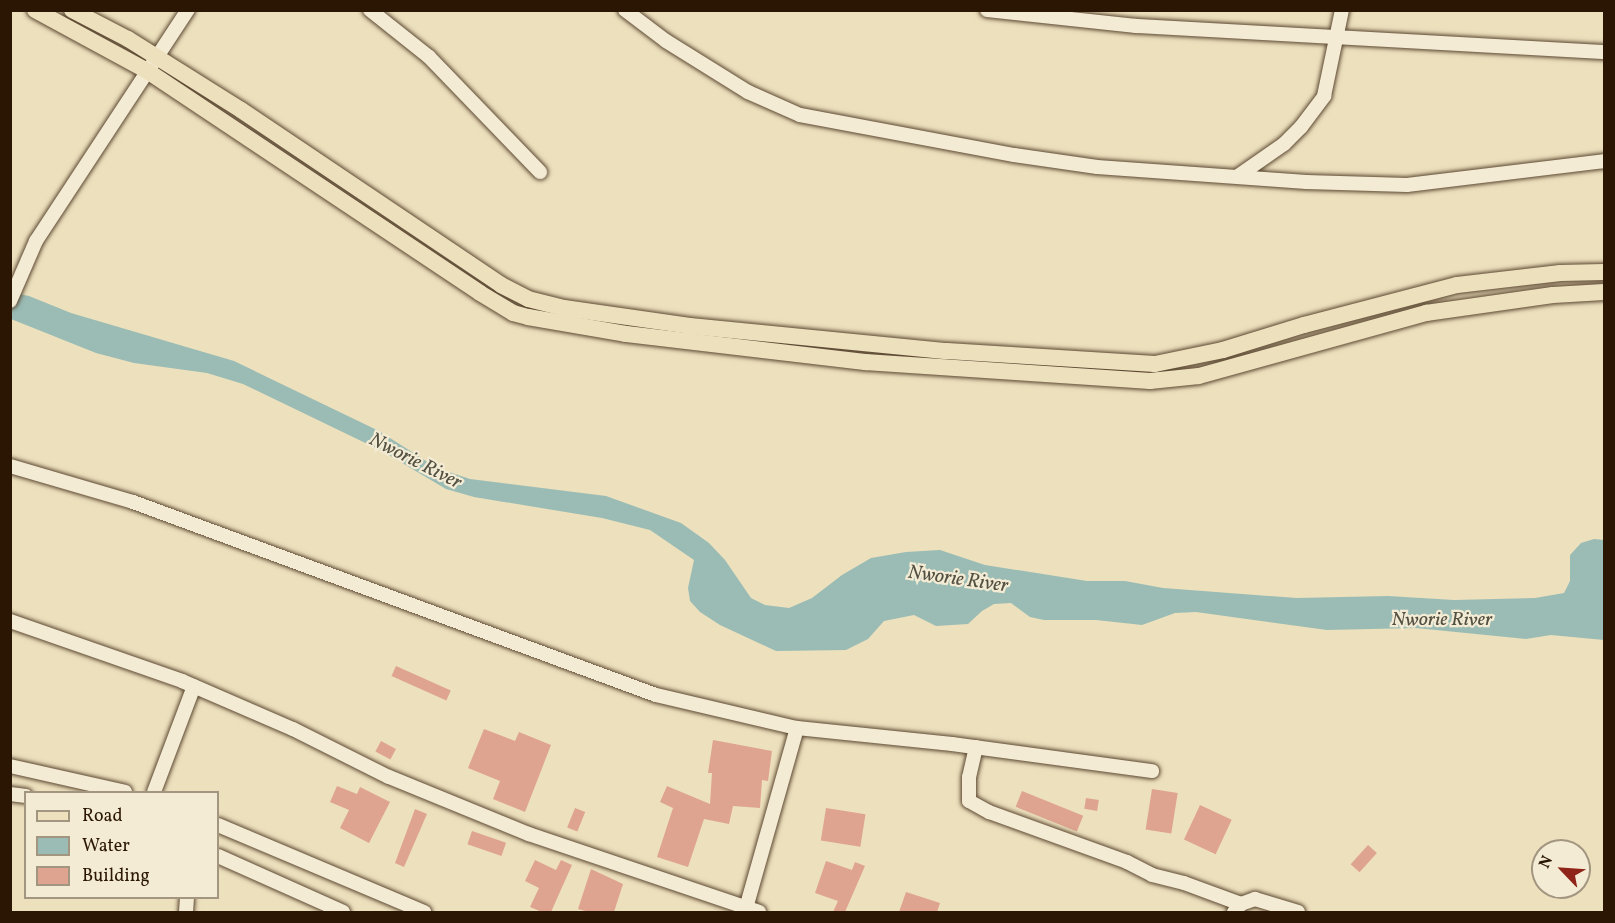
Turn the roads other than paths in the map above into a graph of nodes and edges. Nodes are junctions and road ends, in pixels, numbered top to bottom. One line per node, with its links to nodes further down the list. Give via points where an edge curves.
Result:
1 (35, 10): 11 (main road)
2 (72, 10): 10 (main road)
3 (188, 10): 10 (street)
4 (370, 10): 13 (street, via 429,57)
5 (625, 10): 14 (street, via 666,42 748,92 800,115 1014,155 1097,166)
6 (987, 10): 8 (street, via 1136,26)
7 (1342, 10): 8 (street)
8 (1338, 38): 9 (street); 14 (street, via 1324,96 1284,144)
9 (1605, 52)
10 (159, 57): 11 (street); 15 (main road, via 515,294 564,308 641,320 947,351 1155,364 1223,350 1457,285)
11 (149, 72): 16 (main road, via 513,313 626,334 865,362 1150,381 1199,376 1426,313 1542,296); 17 (street, via 36,241)
12 (1605, 161): 14 (street, via 1407,185)
13 (540, 172)
14 (1238, 176)
15 (1605, 272)
16 (1605, 292)
17 (10, 301)
18 (10, 466): 21 (street, via 133,502 656,695)
19 (10, 621): 20 (street)
20 (194, 686): 26 (street); 30 (street, via 389,777 529,834)
21 (797, 728): 22 (street); 30 (street)
22 (976, 747): 24 (street); 29 (street, via 969,777 969,801 1152,875 1184,883)
23 (10, 766): 25 (street)
24 (1152, 771)
25 (121, 791)
26 (154, 791)
27 (219, 825): 32 (street)
28 (219, 856): 31 (street)
29 (1237, 908): 33 (street, via 1255,899)
30 (752, 910)
31 (343, 912)
32 (424, 912)
33 (1298, 912)

